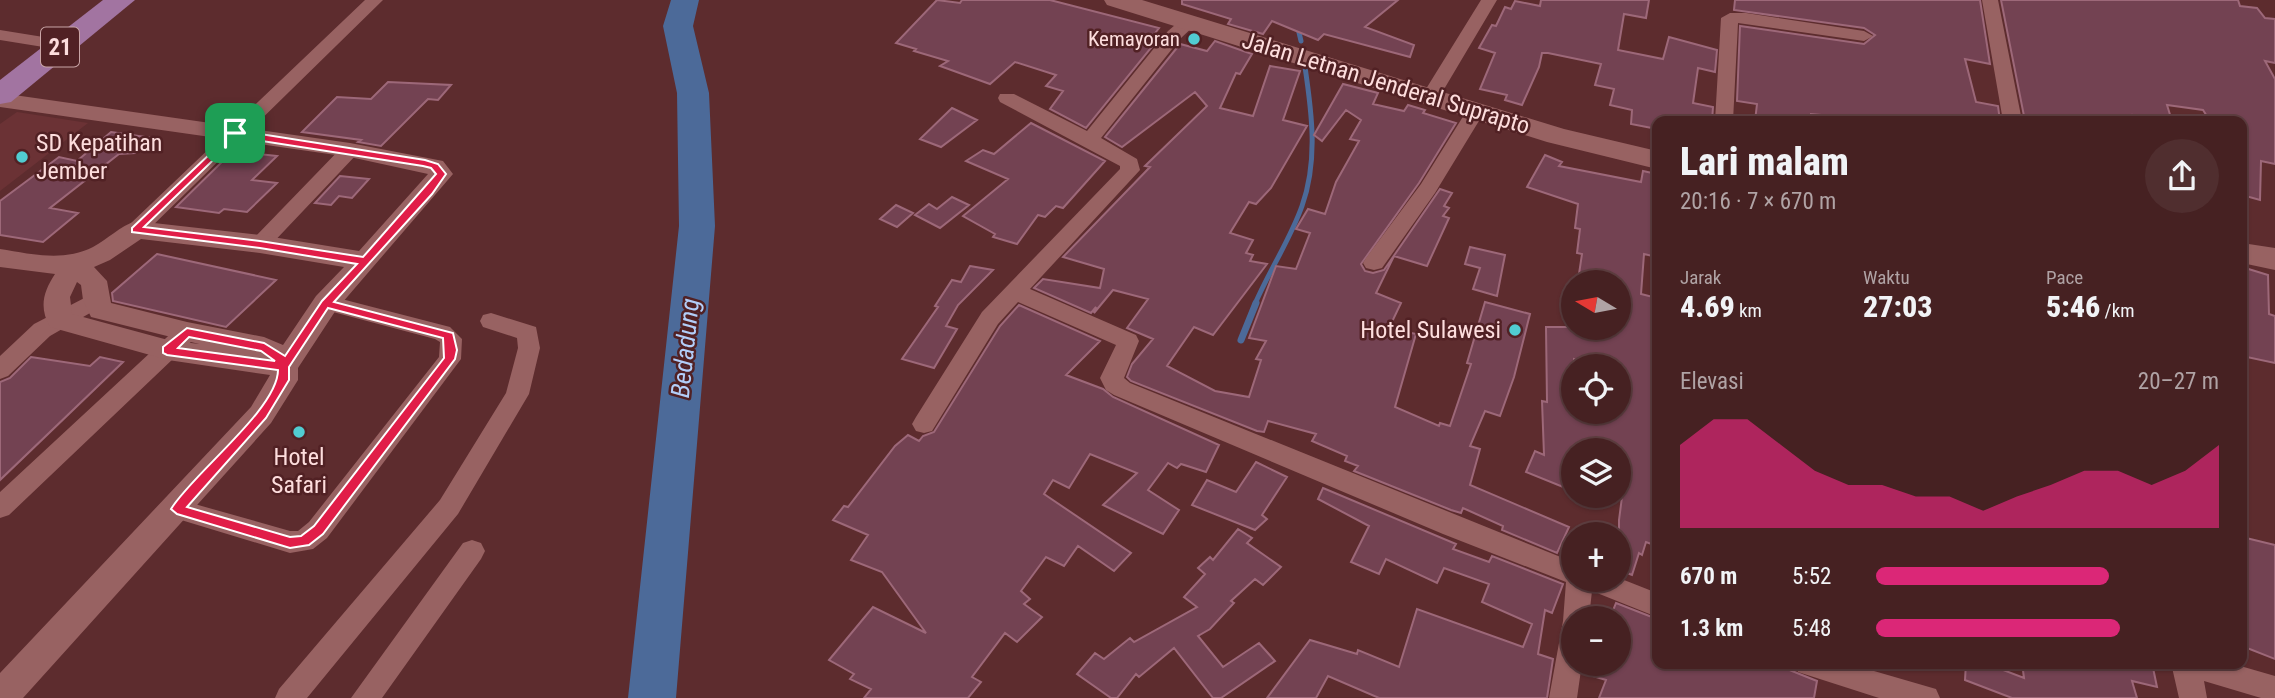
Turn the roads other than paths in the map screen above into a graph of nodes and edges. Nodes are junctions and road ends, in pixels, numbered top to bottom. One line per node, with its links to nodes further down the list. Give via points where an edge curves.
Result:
1 (121, 0): 9 (highway, 21)
2 (375, 0): 16 (street)
3 (1116, 0): 6 (main road, Jalan Letnan Jenderal Suprapto)
4 (1489, 0): 11 (street)
5 (1990, 0): 15 (street)
6 (1188, 23): 11 (main road, Jalan Letnan Jenderal Suprapto); 17 (street)
7 (0, 35): 9 (street)
8 (1864, 36): 14 (street, via 1730,18)
9 (62, 45): 10 (highway, 21)
10 (0, 97): 16 (street)
11 (1430, 97): 13 (main road, Jalan Letnan Jenderal Suprapto)
12 (1007, 98): 17 (street)
13 (1476, 111): 19 (main road, Jalan Letnan Jenderal Suprapto); 26 (street, via 1427,194)
14 (1724, 116)
15 (2012, 116)
16 (235, 133): 18 (street); 20 (street)
17 (1090, 140): 28 (street, via 1130,163 1130,170)
18 (350, 150): 21 (street); 25 (street, via 425,163 441,174)
19 (1652, 159)
20 (136, 230): 21 (street); 27 (street)
21 (260, 244): 25 (street)
22 (2247, 254): 24 (main road)
23 (0, 258): 27 (street)
24 (2275, 259)
25 (365, 261): 30 (street)
26 (1374, 262)
27 (75, 266): 29 (street, via 93,281); 31 (street, via 55,298)
28 (1013, 291): 36 (street, via 990,318); 40 (street, via 1128,341 1112,378 1114,384)
29 (96, 300): 31 (street); 33 (street, via 101,310)
30 (326, 303): 34 (street); 38 (street, via 449,336 450,359 318,530 304,541 290,542)
31 (60, 320): 33 (street); 35 (street, via 42,330)
32 (491, 321): 50 (street, via 528,333 528,355 517,394 449,507)
33 (177, 341): 34 (street); 37 (street)
34 (284, 367): 38 (street, via 284,380 261,415)
35 (0, 370)
36 (924, 424)
37 (0, 508)
38 (177, 509): 49 (street)
39 (472, 551): 51 (street)
40 (1561, 568)
41 (1624, 592): 42 (street)
42 (1652, 603)
43 (1843, 669): 46 (street)
44 (2187, 669): 54 (street)
45 (2204, 669): 48 (street)
46 (1860, 672): 53 (street)
47 (1566, 676): 52 (street)
48 (2275, 689)
49 (0, 698)
50 (289, 698)
51 (365, 698)
52 (1563, 698)
53 (1926, 698)
54 (2193, 698)

